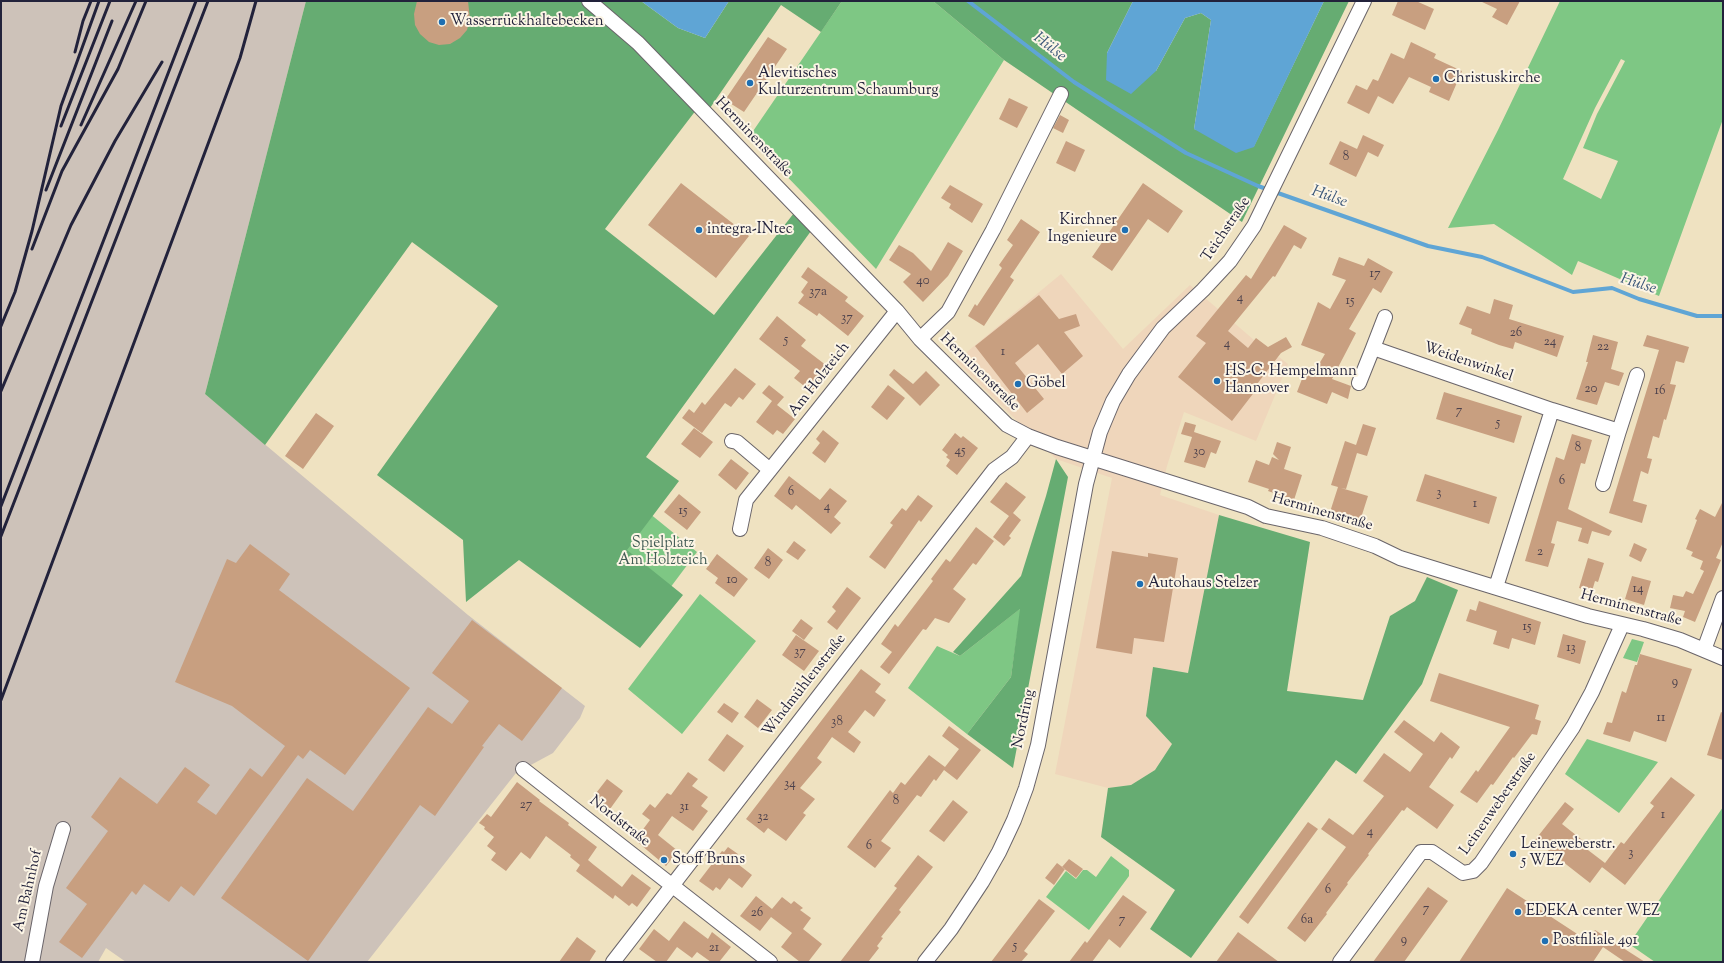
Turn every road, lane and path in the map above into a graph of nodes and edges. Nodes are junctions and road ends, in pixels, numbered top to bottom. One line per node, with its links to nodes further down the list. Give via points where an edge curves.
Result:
1 (589, 1): 4 (street, Herminenstraße, via 638,43)
2 (1364, 1): 14 (street, Teichstraße, via 1254,226 1230,261 1163,328 1129,374 1108,413)
3 (1061, 94): 6 (street, Herminenstraße, via 948,312)
4 (897, 311): 6 (street, Herminenstraße); 15 (street, Am Holzteich)
5 (1384, 317): 7 (street)
6 (920, 339): 12 (street, Herminenstraße, via 1007,425)
7 (1373, 348): 9 (street); 10 (street, Weidenwinkel)
8 (1637, 375): 11 (street)
9 (1359, 383)
10 (1552, 410): 11 (street, Weidenwinkel); 18 (street)
11 (1619, 431): 16 (street)
12 (1028, 436): 14 (street, Herminenstraße); 25 (street, Windmühlenstraße, via 1012,457 994,470)
13 (732, 441): 15 (street, via 737,442)
14 (1092, 458): 18 (street, Herminenstraße, via 1248,507 1266,516 1322,528 1375,546 1400,558); 29 (street, Nordring, via 1038,745 1026,788 1005,839 982,882)
15 (770, 470): 17 (street, Am Holzteich, via 746,500)
16 (1603, 484)
17 (740, 529)
18 (1496, 587): 20 (street, Herminenstraße)
19 (1723, 598): 21 (street)
20 (1622, 625): 21 (street, Herminenstraße, via 1680,640); 30 (street, Leinenweberstraße, via 1573,727 1481,863 1473,871 1463,874 1432,852 1421,852)
21 (1704, 650): 22 (street, Herminenstraße)
22 (1723, 658)
23 (523, 769): 25 (street, Nordstraße)
24 (63, 828): 26 (street, Am Bahnhof, via 47,880)
25 (672, 885): 27 (street, Windmühlenstraße); 28 (street, Nordstraße)
26 (32, 962)
27 (613, 962)
28 (770, 962)
29 (925, 962)
30 (1340, 962)

